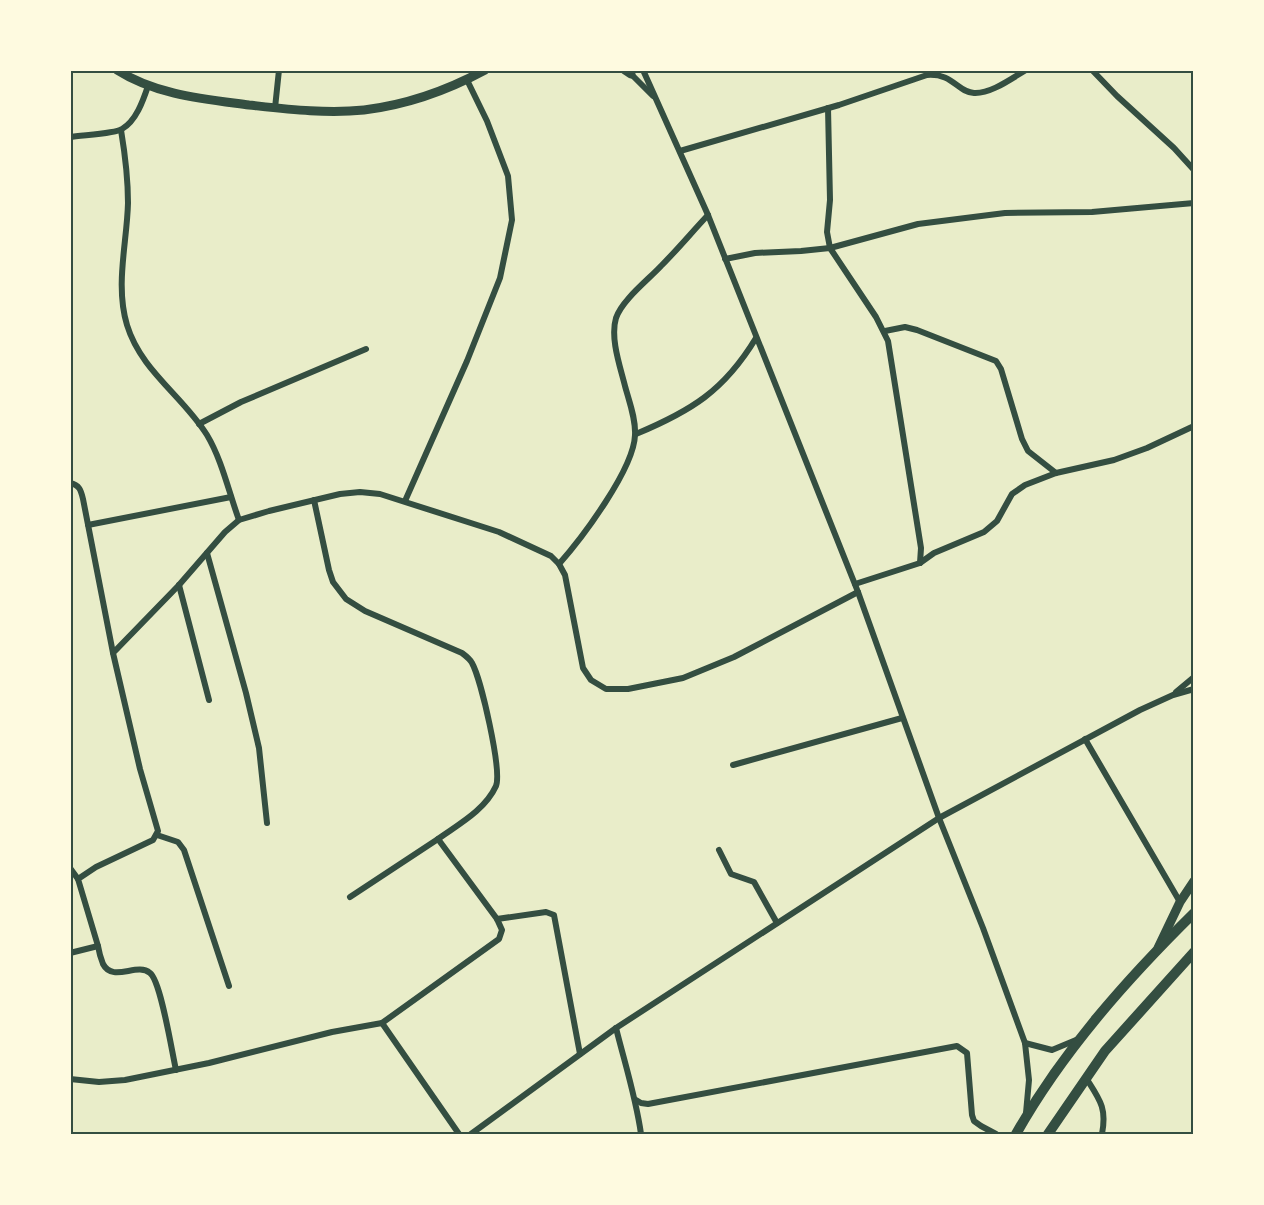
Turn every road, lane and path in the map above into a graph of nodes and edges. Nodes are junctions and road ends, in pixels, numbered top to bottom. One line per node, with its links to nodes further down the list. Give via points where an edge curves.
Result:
1 (117, 70): 9 (street)
2 (279, 70): 11 (street)
3 (485, 70): 8 (street)
4 (643, 70): 10 (street)
5 (1026, 70): 12 (street, via 973,93 950,78 927,75)
6 (1092, 70): 16 (street)
7 (628, 72): 10 (street)
8 (467, 80): 11 (street, via 414,99 363,110); 31 (street, via 488,121 508,176 512,220 500,278)
9 (148, 86): 11 (street, via 192,98); 13 (street, via 143,102)
10 (658, 102): 15 (street)
11 (275, 108)
12 (828, 108): 15 (street); 19 (street)
13 (121, 130): 14 (street); 24 (street, via 127,164 128,204 122,256 127,325 139,352)
14 (70, 137)
15 (680, 151): 18 (street)
16 (1194, 170)
17 (1194, 203): 19 (street, via 1092,212 1005,213 918,225)
18 (708, 215): 20 (street); 26 (street, via 627,301 616,319 614,331)
19 (830, 248): 20 (street); 21 (street)
20 (725, 259): 22 (street)
21 (885, 331): 27 (street, via 905,327 996,361 1028,451); 35 (street, via 921,548)
22 (756, 338): 26 (street, via 742,361 718,387 669,420); 37 (street)
23 (366, 349): 24 (street)
24 (199, 424): 29 (street)
25 (1194, 426): 27 (street, via 1114,460)
26 (636, 434): 36 (street, via 628,466)
27 (1056, 473): 35 (street, via 1012,494 992,527)
28 (70, 483): 33 (street, via 80,489)
29 (231, 497): 32 (street); 33 (street)
30 (314, 500): 31 (street, via 360,492); 32 (street); 51 (street, via 329,570 346,600 462,653 476,672 498,780 478,810)
31 (405, 501): 36 (street, via 499,532 551,556)
32 (239, 520): 34 (street)
33 (88, 525): 40 (street)
34 (207, 553): 38 (street); 49 (street, via 259,748)
35 (920, 563): 37 (street)
36 (559, 564): 39 (street, via 565,575 583,668 591,680 606,689 628,689 684,678 734,657)
37 (855, 584): 39 (street)
38 (179, 585): 40 (street); 44 (street)
39 (858, 592): 45 (street)
40 (113, 653): 50 (street)
41 (1194, 677): 43 (street)
42 (1194, 689): 43 (street)
43 (1173, 695): 46 (street)
44 (209, 700)
45 (902, 718): 47 (street); 48 (street)
46 (1085, 740): 48 (street); 57 (street)
47 (733, 765)
48 (939, 818): 60 (street); 69 (street)
49 (267, 823)
50 (157, 835): 54 (street); 65 (street, via 178,843 184,850)
51 (438, 838): 56 (street); 59 (street)
52 (719, 850): 60 (street, via 731,874 754,882)
53 (70, 868): 54 (street)
54 (78, 879): 61 (street)
55 (1194, 881): 57 (street)
56 (350, 897)
57 (1180, 902): 62 (street)
58 (1194, 913): 62 (main road)
59 (498, 919): 66 (street, via 502,930 499,939); 70 (street, via 546,912 554,915)
60 (777, 923): 67 (street)
61 (98, 946): 64 (street); 71 (street, via 103,964 110,971 147,970 156,980)
62 (1157, 949): 68 (main road)
63 (1194, 952): 72 (main road, via 1105,1051)
64 (70, 953)
65 (229, 986)
66 (382, 1023): 71 (street); 76 (street)
67 (616, 1028): 70 (street); 74 (street)
68 (1082, 1037): 69 (street, via 1052,1050); 75 (main road)
69 (1025, 1043): 75 (street, via 1029,1080)
70 (580, 1054): 77 (street)
71 (176, 1070): 73 (street, via 111,1082)
72 (1086, 1078): 81 (main road); 82 (street, via 1103,1105)
73 (70, 1080)
74 (636, 1100): 78 (street); 79 (street, via 648,1104 957,1046 967,1053 974,1121)
75 (1026, 1116): 80 (main road)
76 (459, 1134)
77 (471, 1134)
78 (641, 1134)
79 (996, 1134)
80 (1016, 1134)
81 (1048, 1134)
82 (1102, 1134)

